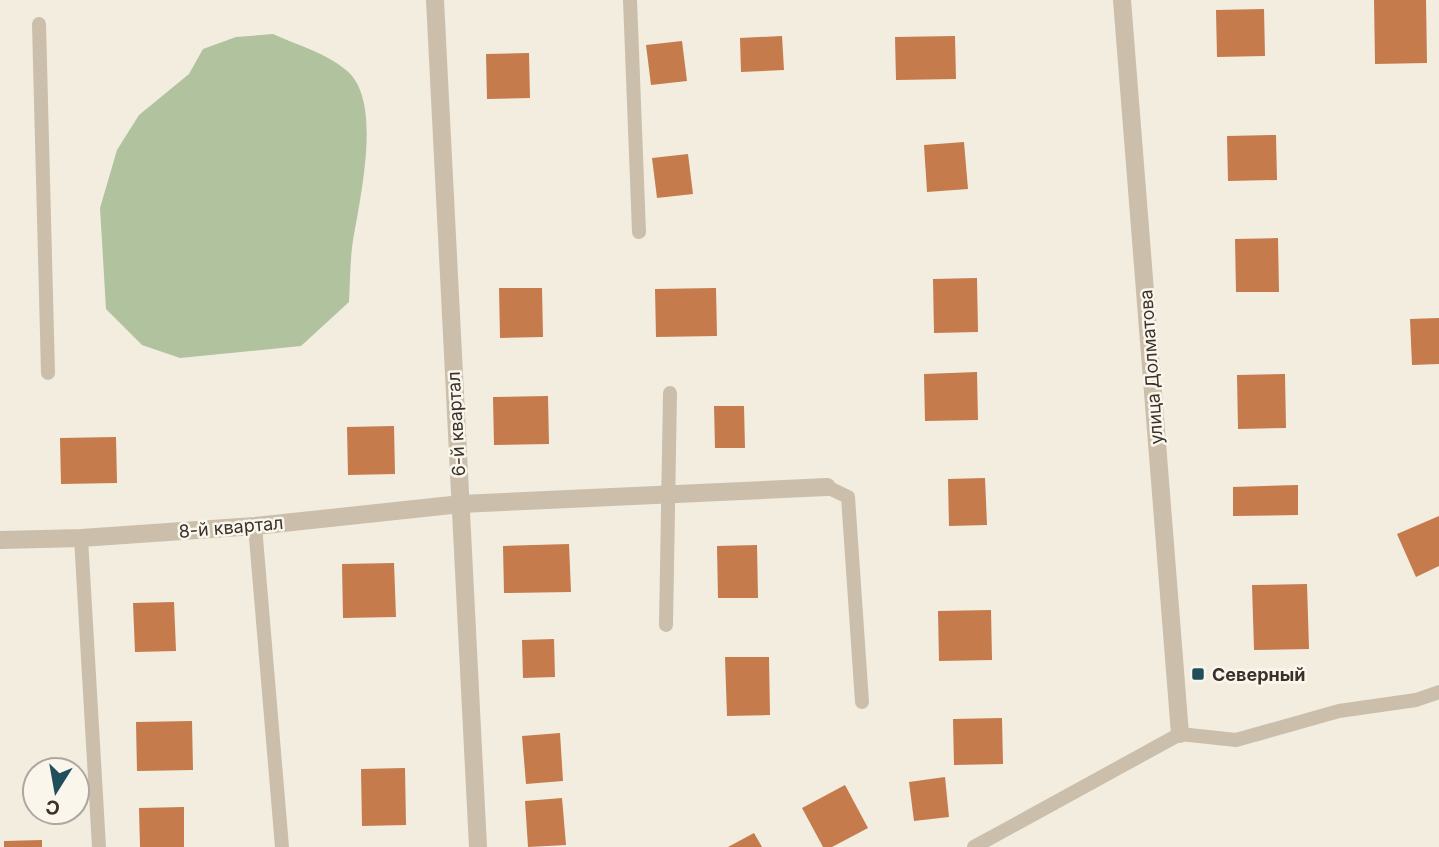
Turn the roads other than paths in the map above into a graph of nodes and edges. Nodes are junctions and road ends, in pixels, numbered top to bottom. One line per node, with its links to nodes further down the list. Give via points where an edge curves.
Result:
1 (435, 0): 10 (street, 6-й квартал)
2 (629, 0): 5 (lane)
3 (1122, 0): 17 (street, улица Долматова)
4 (39, 24): 6 (lane)
5 (639, 232)
6 (48, 373)
7 (670, 393): 9 (lane)
8 (827, 486): 9 (street, 8-й квартал); 16 (lane, via 848,496)
9 (667, 494): 10 (street, 8-й квартал); 14 (lane)
10 (460, 504): 11 (street, 8-й квартал); 20 (street, 6-й квартал)
11 (255, 526): 12 (street, 8-й квартал); 19 (lane)
12 (81, 538): 13 (street, 8-й квартал); 18 (lane)
13 (0, 540)
14 (666, 625)
15 (1439, 692): 17 (lane, via 1416,700 1339,711 1236,740)
16 (862, 702)
17 (1180, 734): 21 (lane)
18 (99, 847)
19 (282, 847)
20 (478, 847)
21 (974, 847)

